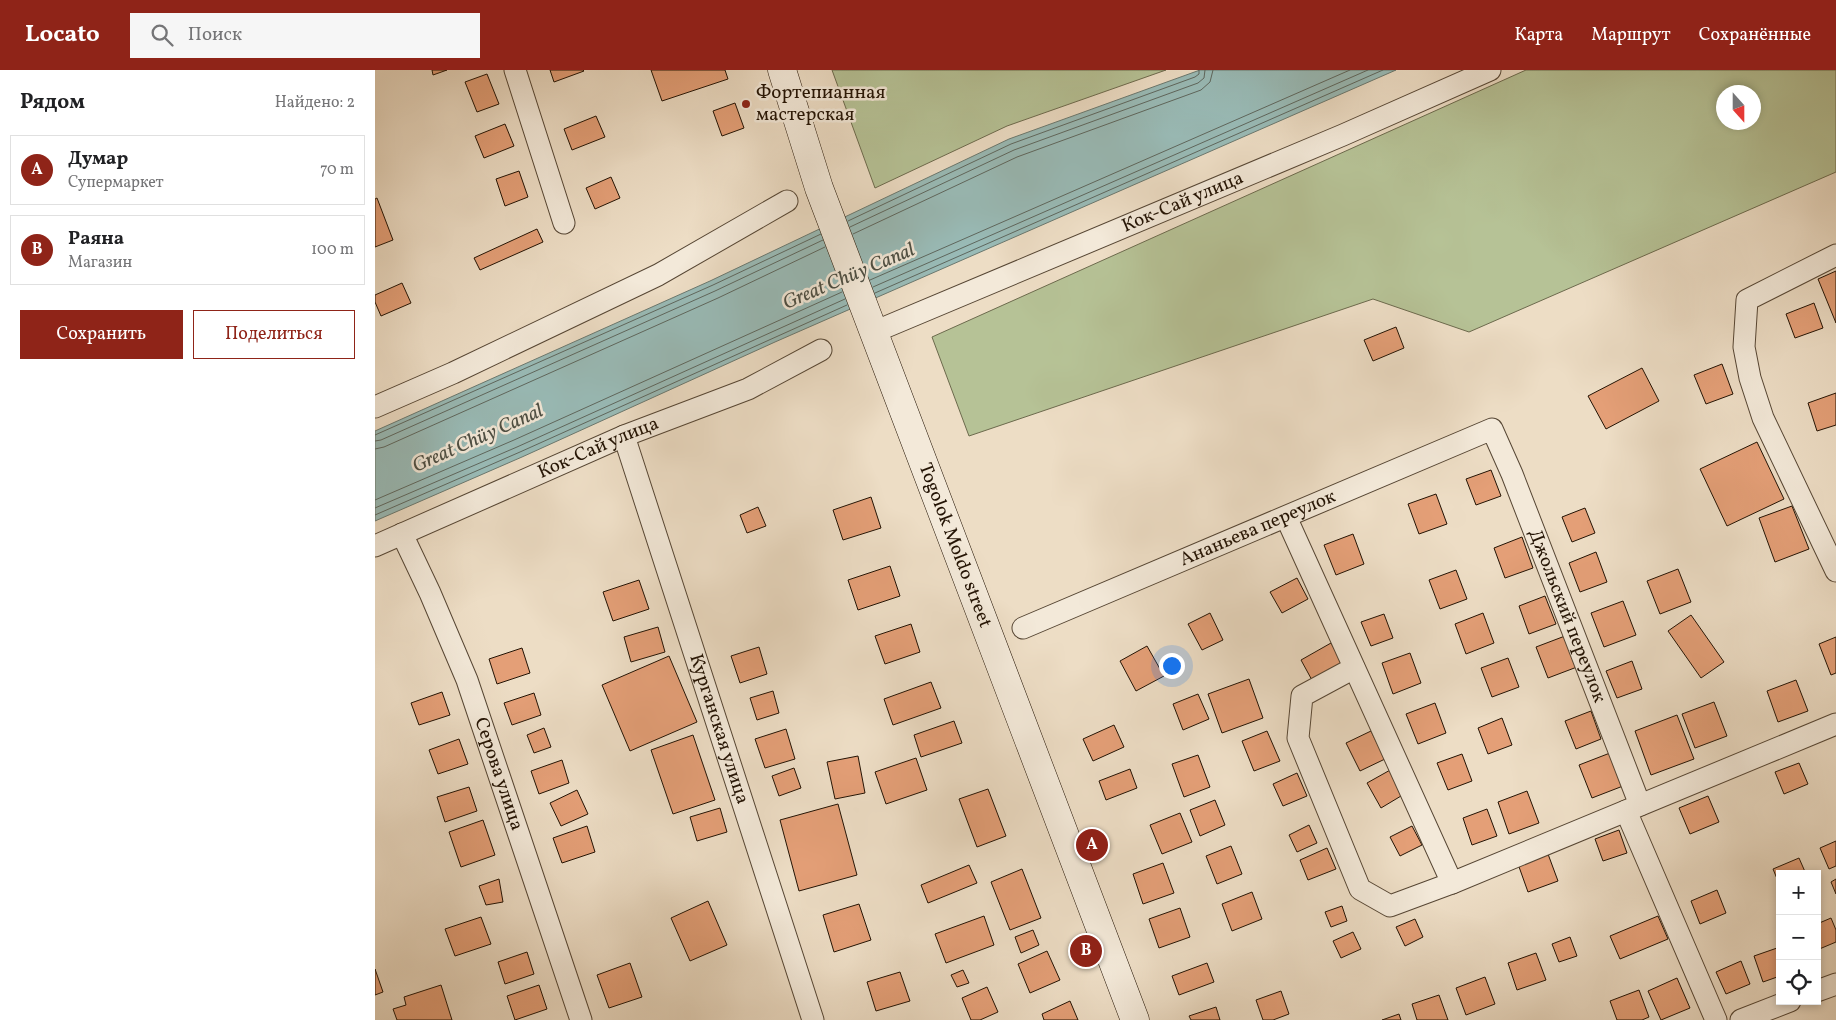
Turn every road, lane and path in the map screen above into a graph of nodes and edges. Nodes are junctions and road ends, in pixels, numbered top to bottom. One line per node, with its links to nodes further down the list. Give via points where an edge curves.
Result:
1 (515, 70): 5 (street)
2 (782, 70): 7 (main road, Togolok Moldo street, via 823,198)
3 (1490, 70): 7 (street, Кок-Сай улица, via 1333,139)
4 (787, 201): 9 (street, via 658,275)
5 (564, 223)
6 (1836, 255): 15 (street, via 1747,300 1744,347 1763,418)
7 (872, 327): 26 (main road, Togolok Moldo street)
8 (821, 350): 11 (street, Кок-Сай улица, via 748,389)
9 (375, 407)
10 (1491, 429): 12 (street, Ананьева переулок); 19 (street, Джольский переулок, via 1512,474)
11 (624, 436): 13 (street, Кок-Сай улица); 25 (street, Курганская улица)
12 (1286, 517): 16 (street, Ананьева переулок); 17 (street)
13 (402, 534): 14 (street, Кок-Сай улица); 24 (street, Серова улица, via 467,680)
14 (375, 546)
15 (1836, 571)
16 (1023, 628)
17 (1354, 668): 20 (street); 20 (street, via 1302,696 1297,738 1360,889 1390,906)
18 (1836, 724): 19 (street)
19 (1633, 808): 20 (street); 27 (street, Джольский переулок)
20 (1452, 883)
21 (1836, 984): 22 (street)
22 (1821, 990)
23 (1780, 1005): 28 (street)
24 (581, 1020)
25 (813, 1020)
26 (1135, 1020)
27 (1716, 1020)
28 (1741, 1020)

